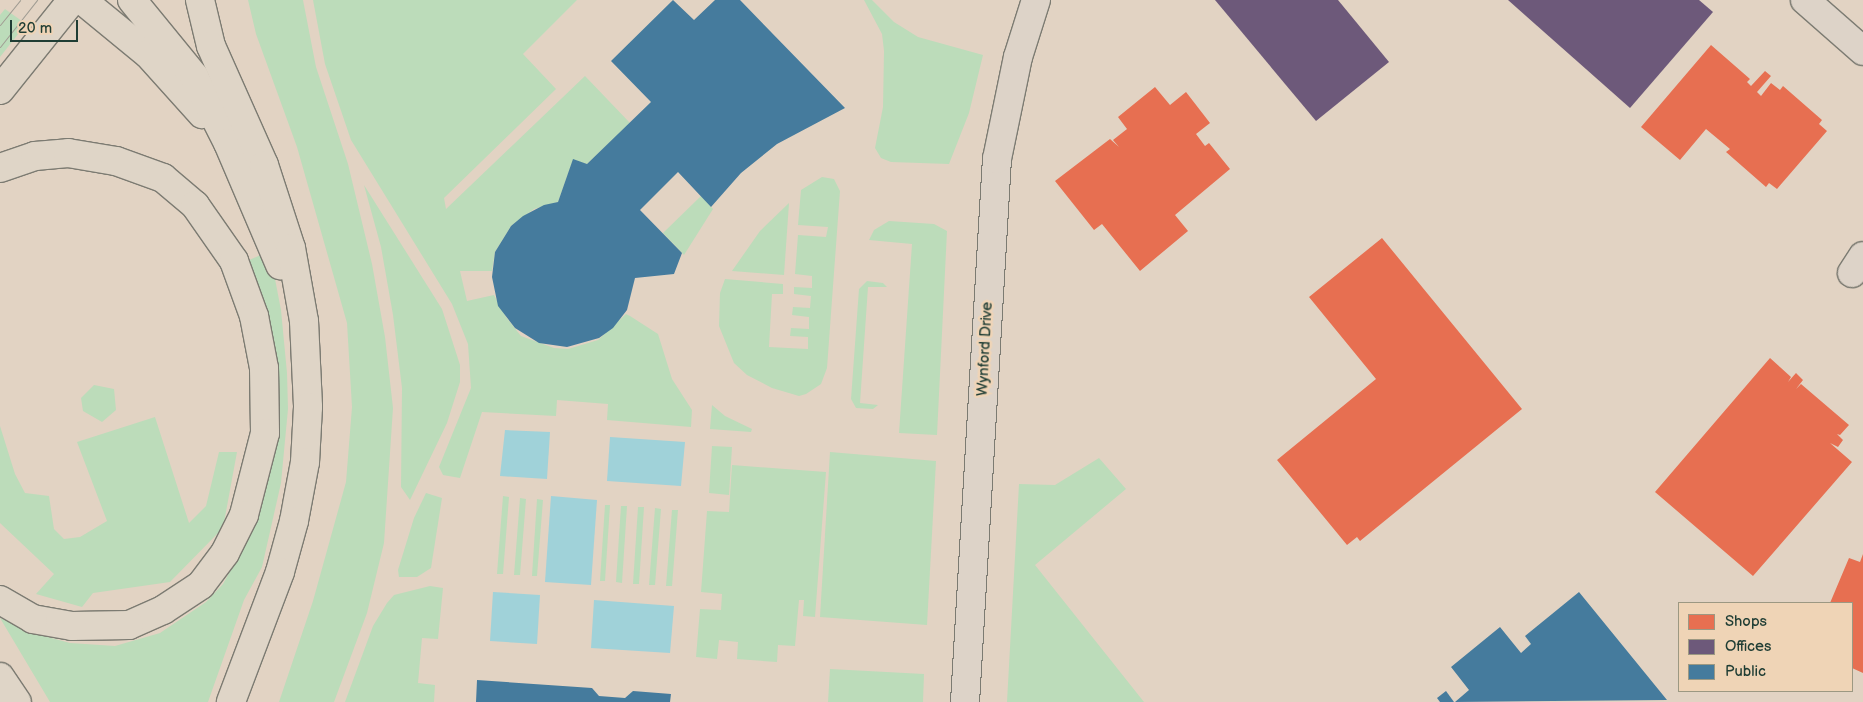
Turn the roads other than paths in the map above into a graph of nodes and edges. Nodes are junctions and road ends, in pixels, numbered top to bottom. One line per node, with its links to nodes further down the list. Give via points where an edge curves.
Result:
1 (72, 0): 8 (main road)
2 (82, 0): 9 (main road, via 148,54)
3 (132, 0): 9 (main road, via 194,76)
4 (200, 0): 11 (main road, via 211,46 264,165 291,248)
5 (1036, 0): 16 (street, Wynford Drive, via 1018,57 997,158)
6 (1805, 0): 7 (street)
7 (1863, 51)
8 (0, 90)
9 (228, 143): 11 (main road)
10 (0, 168): 12 (main road, via 35,156 68,153 116,161 163,178 195,205 234,261 254,316 264,368 265,433 244,515 225,553 202,585 164,610 128,625 72,626 33,619)
11 (304, 321): 15 (main road, via 308,407 305,462 280,572)
12 (0, 600)
13 (0, 677): 14 (main road)
14 (17, 702)
15 (232, 702)
16 (965, 702)

